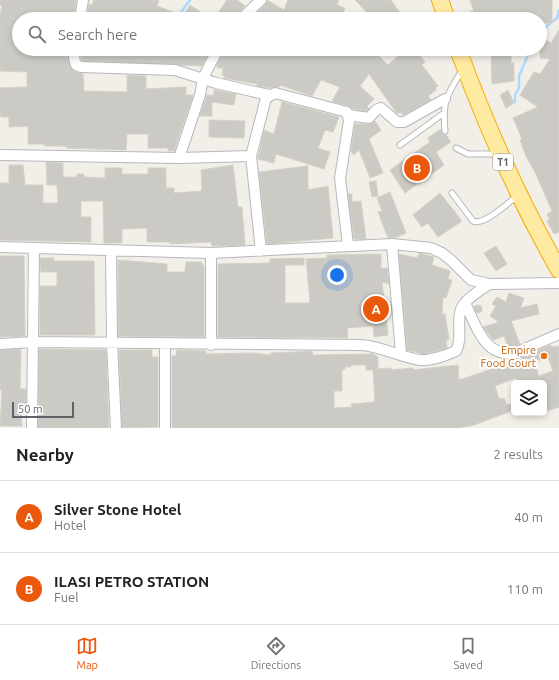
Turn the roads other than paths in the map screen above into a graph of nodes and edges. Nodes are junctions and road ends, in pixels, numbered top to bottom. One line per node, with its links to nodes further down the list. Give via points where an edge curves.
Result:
1 (83, 0): 4 (street)
2 (261, 0): 5 (street)
3 (440, 0): 6 (highway)
4 (81, 12)
5 (248, 12)
6 (444, 12)
7 (75, 56): 11 (street, via 76,65 81,67 175,70)
8 (214, 56): 11 (street)
9 (460, 56): 10 (highway, T1)
10 (464, 66): 13 (lane); 19 (highway, T1)
11 (202, 78): 12 (street); 22 (street, via 200,95)
12 (269, 95): 15 (street, via 275,93 347,112); 21 (street, via 266,98)
13 (446, 99): 14 (lane); 15 (street, via 404,122 397,122 381,108 369,118)
14 (444, 113): 16 (lane); 17 (lane)
15 (348, 115): 26 (street, via 340,178)
16 (446, 131)
17 (400, 145)
18 (456, 148): 19 (lane, via 468,154)
19 (499, 154): 24 (highway, T1)
20 (0, 155): 22 (street)
21 (252, 156): 22 (street); 30 (street)
22 (179, 158)
23 (452, 193): 24 (lane, via 476,223 484,221)
24 (520, 194): 32 (highway, T1)
25 (392, 244): 26 (street); 34 (street, via 434,250 451,260 468,279); 42 (street)
26 (348, 245): 30 (street)
27 (0, 247): 28 (street)
28 (34, 248): 29 (street); 37 (street)
29 (111, 250): 31 (street); 38 (street)
30 (261, 251): 31 (street)
31 (211, 253): 41 (street)
32 (559, 270)
33 (559, 283): 34 (street)
34 (489, 284): 35 (street)
35 (465, 303): 36 (street, via 485,344 498,352 515,353); 42 (street, via 460,316 459,345 456,351 423,360)
36 (559, 334)
37 (33, 342): 38 (street); 39 (street); 43 (street)
38 (112, 343): 40 (street); 44 (street)
39 (0, 344)
40 (165, 344): 41 (street); 45 (street)
41 (211, 345): 42 (street, via 362,345 380,347)
42 (401, 354)
43 (32, 428)
44 (116, 428)
45 (165, 428)

